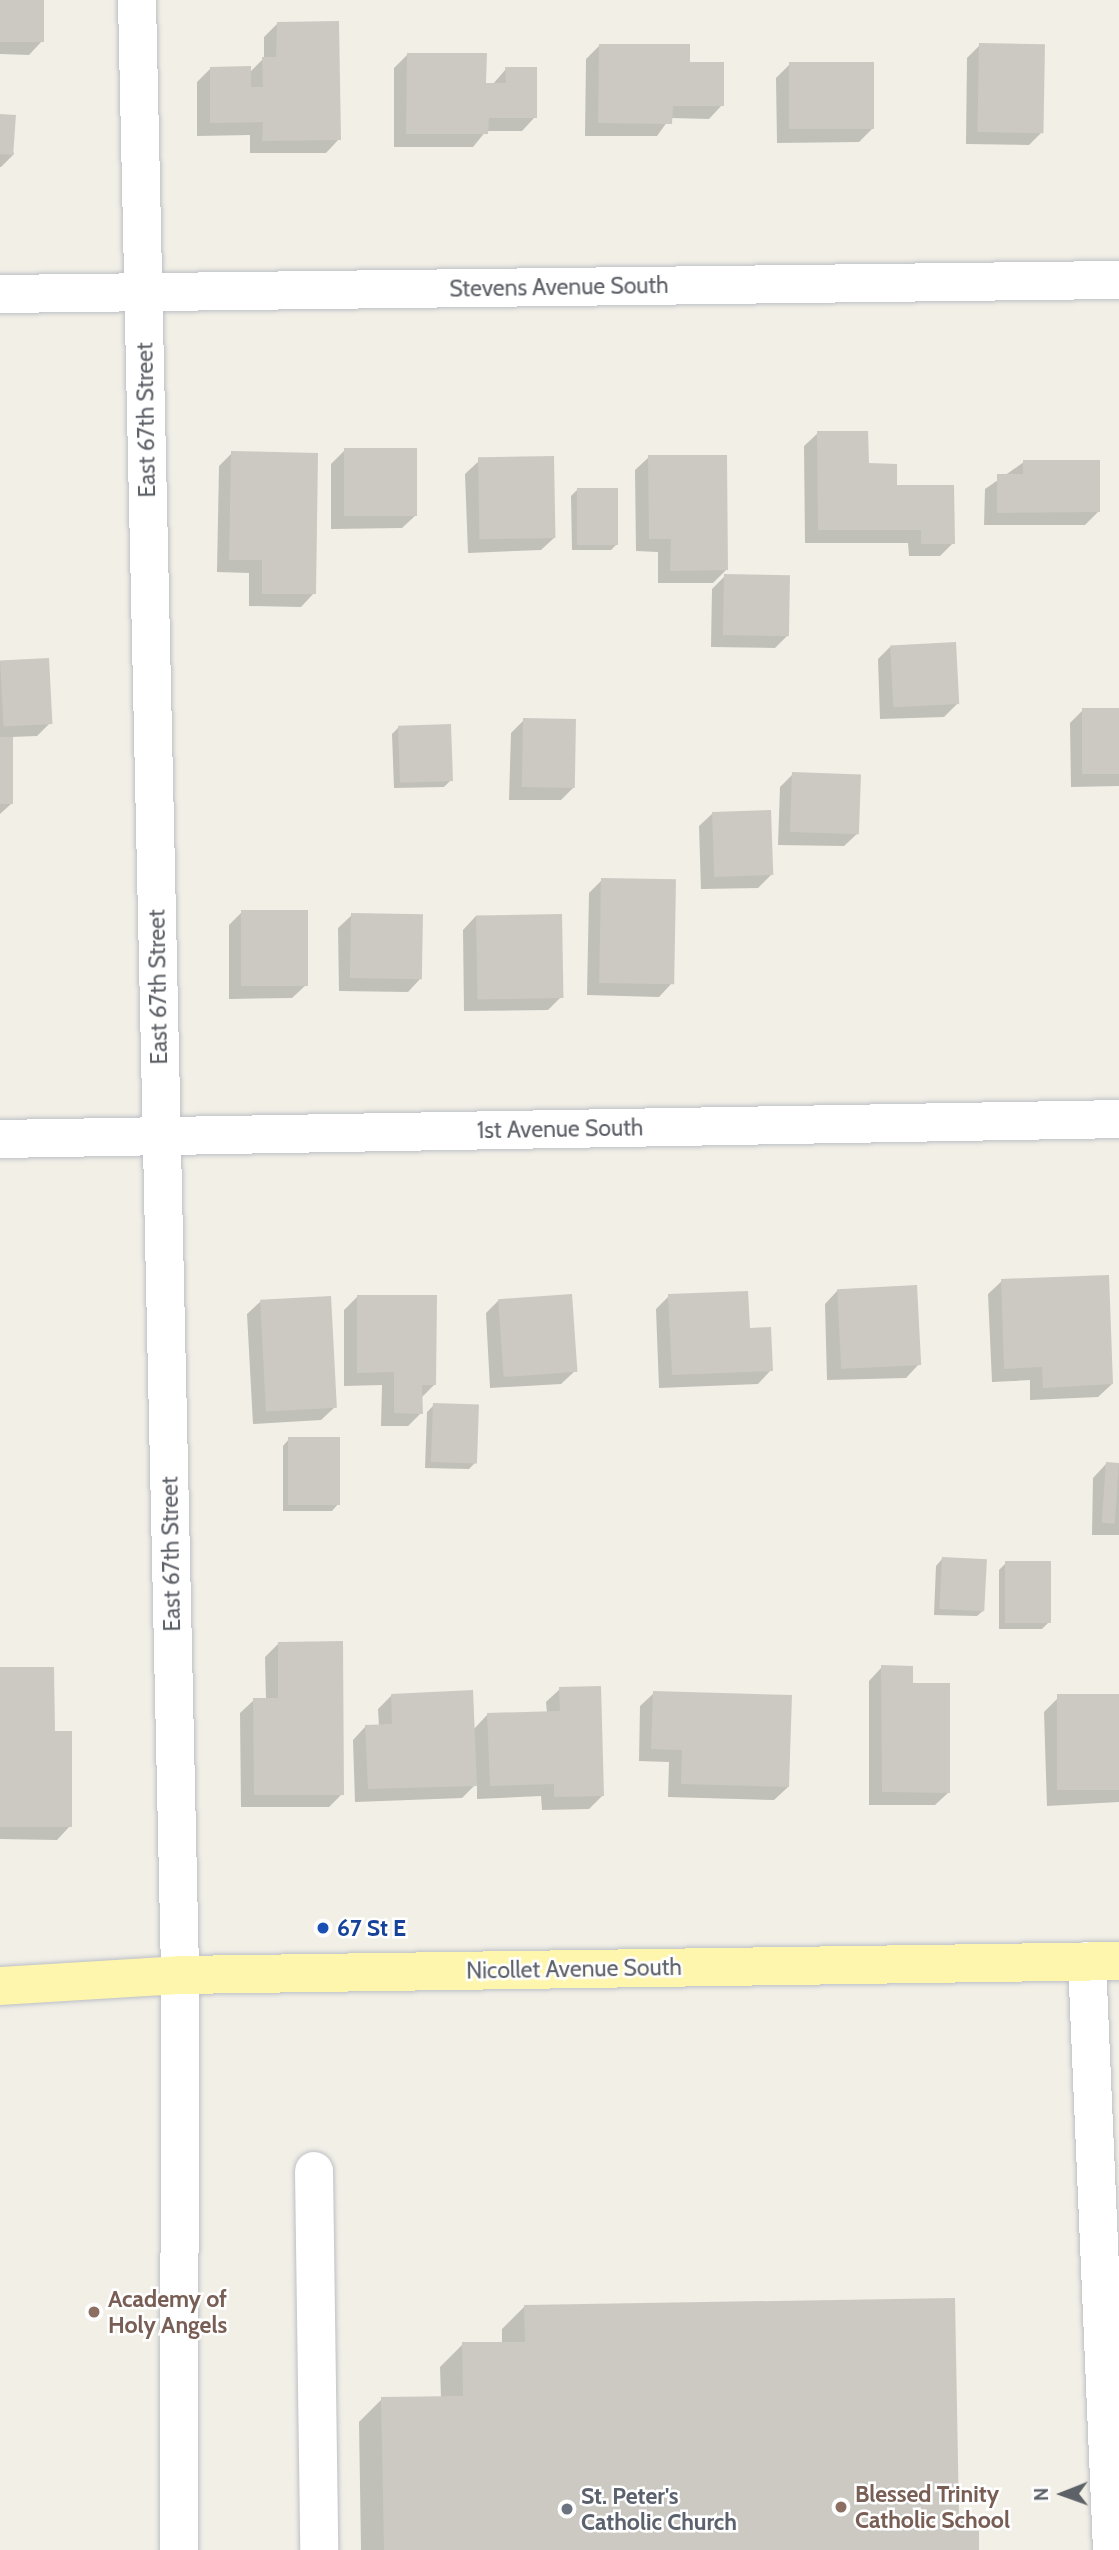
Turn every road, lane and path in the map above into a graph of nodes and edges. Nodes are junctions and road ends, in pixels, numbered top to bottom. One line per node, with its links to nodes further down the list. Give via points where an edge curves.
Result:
1 (136, 0): 3 (street, East 67th Street)
2 (1119, 280): 3 (street, Stevens Avenue South)
3 (143, 292): 4 (street, Stevens Avenue South); 6 (street, East 67th Street)
4 (0, 294)
5 (1119, 1119): 6 (street, 1st Avenue South)
6 (161, 1137): 7 (street, 1st Avenue South); 9 (street, East 67th Street)
7 (0, 1139)
8 (1103, 1961): 9 (main road, Nicollet Avenue South); 14 (street)
9 (180, 1975): 10 (main road, Nicollet Avenue South); 12 (street, East 67th Street)
10 (10, 1981)
11 (314, 2171): 13 (street)
12 (179, 2550)
13 (319, 2550)
14 (1112, 2550)

